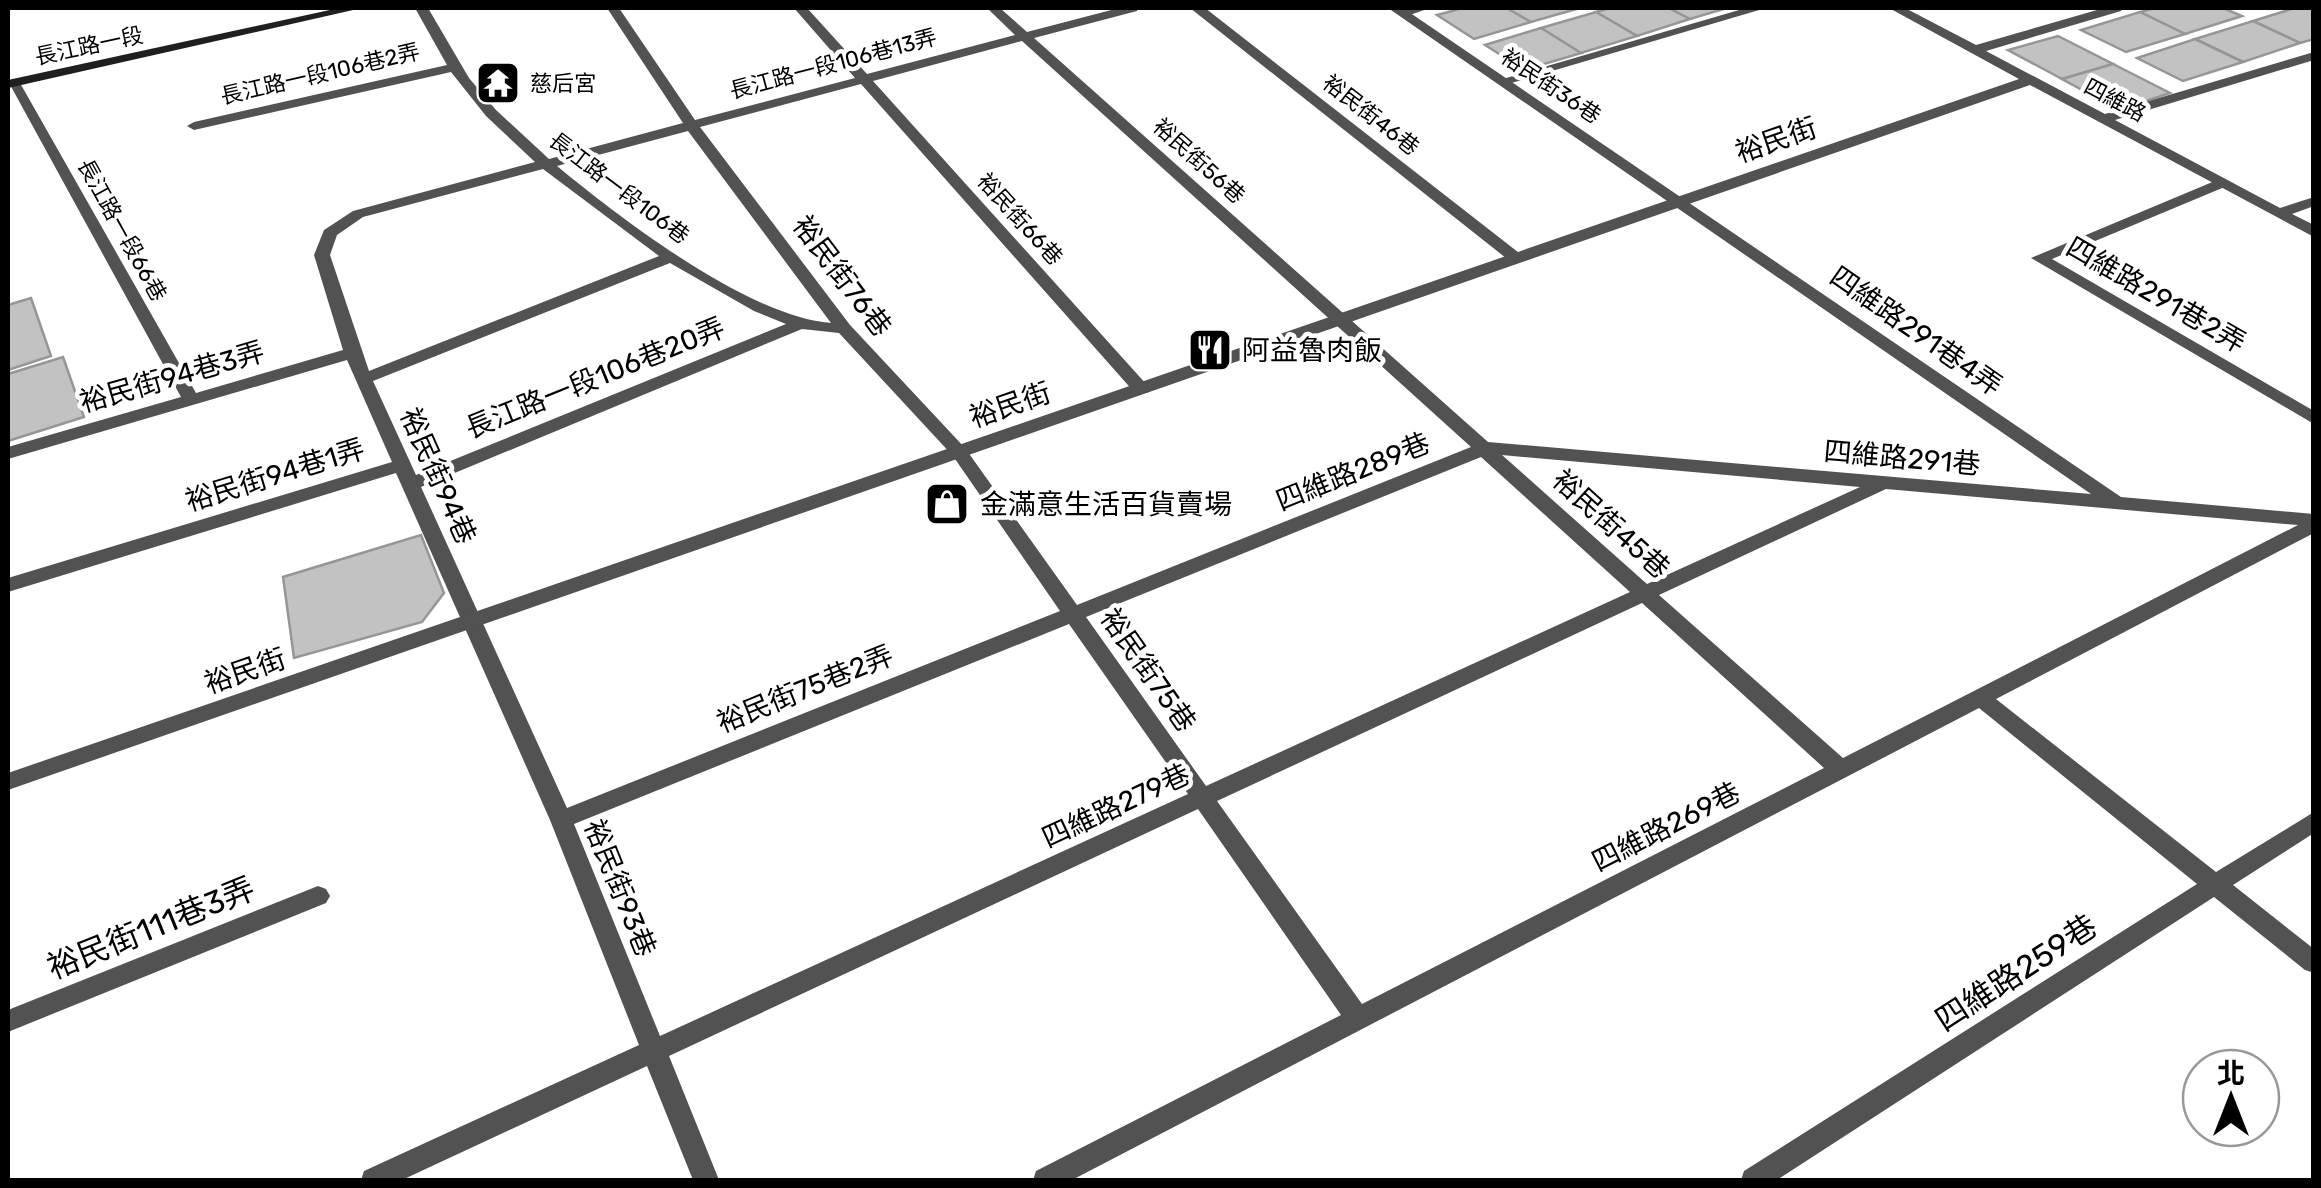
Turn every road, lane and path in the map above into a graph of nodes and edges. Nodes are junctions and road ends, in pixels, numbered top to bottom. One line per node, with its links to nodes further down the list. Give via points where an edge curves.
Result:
1 (355, 8): 20 (street, 長江路一段)
2 (422, 8): 16 (street, 長江路一段106巷)
3 (613, 8): 22 (street, 裕民街76巷)
4 (800, 8): 17 (street, 裕民街66巷)
5 (993, 8): 13 (street, 裕民街56巷)
6 (1132, 8): 13 (street, 長江路一段106巷13弄)
7 (1197, 8): 31 (street, 裕民街46巷)
8 (1424, 8): 12 (street)
9 (1759, 8): 18 (street)
10 (1896, 8): 14 (street, 四維路)
11 (2116, 8): 14 (street)
12 (1399, 10): 18 (street, 裕民街36巷)
13 (1024, 37): 17 (street, 長江路一段106巷13弄); 32 (street, 裕民街56巷)
14 (1974, 50): 19 (street, 四維路)
15 (2314, 56): 21 (street)
16 (456, 66): 23 (street, 長江路一段106巷2弄); 24 (street, 長江路一段106巷)
17 (865, 78): 22 (street, 長江路一段106巷13弄); 37 (street, 裕民街66巷)
18 (1504, 80): 27 (street, 裕民街36巷)
19 (2032, 80): 21 (street, 四維路); 27 (street, 裕民街)
20 (10, 84): 38 (street, 長江路一段66巷)
21 (2103, 119): 25 (street, 四維路)
22 (691, 125): 24 (street, 長江路一段106巷13弄); 34 (street, 裕民街76巷)
23 (194, 126)
24 (546, 162): 30 (street, 長江路一段106巷); 35 (street, 長江路一段106巷13弄, via 358,214 330,233 322,255)
25 (2222, 184): 28 (street, 四維路); 39 (street, 四維路291巷2弄, via 2039,258)
26 (2314, 201): 28 (street)
27 (1682, 202): 31 (street, 裕民街); 45 (street, 四維路291巷4弄)
28 (2279, 213): 29 (street, 四維路)
29 (2314, 232)
30 (671, 256): 33 (street, 長江路一段106巷); 36 (street)
31 (1517, 259): 32 (street, 裕民街)
32 (1343, 319): 37 (street, 裕民街); 40 (street, 裕民街45巷)
33 (800, 324): 34 (street, 長江路一段106巷); 43 (street, 長江路一段106巷20弄)
34 (844, 329): 41 (street, 裕民街76巷)
35 (352, 353): 36 (street, 裕民街94巷); 38 (street, 裕民街94巷3弄)
36 (364, 379): 43 (street, 裕民街94巷)
37 (1141, 389): 41 (street, 裕民街)
38 (191, 400): 42 (street, 裕民街94巷3弄)
39 (2314, 419)
40 (1486, 448): 44 (street, 四維路291巷); 48 (street, 裕民街45巷); 49 (street, 四維路289巷)
41 (959, 452): 49 (street, 裕民街75巷); 50 (street, 裕民街)
42 (8, 453)
43 (407, 474): 47 (street, 裕民街94巷1弄); 50 (street, 裕民街94巷)
44 (1883, 484): 45 (street, 四維路291巷); 48 (street, 四維路279巷)
45 (2119, 506): 46 (street, 四維路291巷)
46 (2314, 522): 51 (street, 四維路269巷)
47 (8, 584)
48 (1646, 593): 52 (street, 裕民街45巷); 54 (street, 四維路279巷)
49 (1072, 614): 54 (street, 裕民街75巷); 55 (street, 裕民街75巷2弄)
50 (473, 620): 53 (street, 裕民街); 55 (street, 裕民街93巷)
51 (1981, 698): 52 (street, 四維路269巷); 57 (street)
52 (1842, 770): 60 (street, 四維路269巷)
53 (8, 782)
54 (1203, 799): 60 (street, 裕民街75巷); 62 (street, 四維路279巷)
55 (560, 820): 62 (street, 裕民街93巷)
56 (2314, 821): 57 (street, 四維路259巷)
57 (2214, 885): 59 (street); 66 (street, 四維路259巷)
58 (318, 896): 61 (street, 裕民街111巷3弄)
59 (2314, 963)
60 (1358, 1019): 65 (street, 四維路269巷)
61 (8, 1020)
62 (655, 1053): 63 (street, 四維路279巷); 64 (street, 裕民街93巷)
63 (374, 1180)
64 (706, 1180)
65 (1046, 1180)
66 (1754, 1180)

